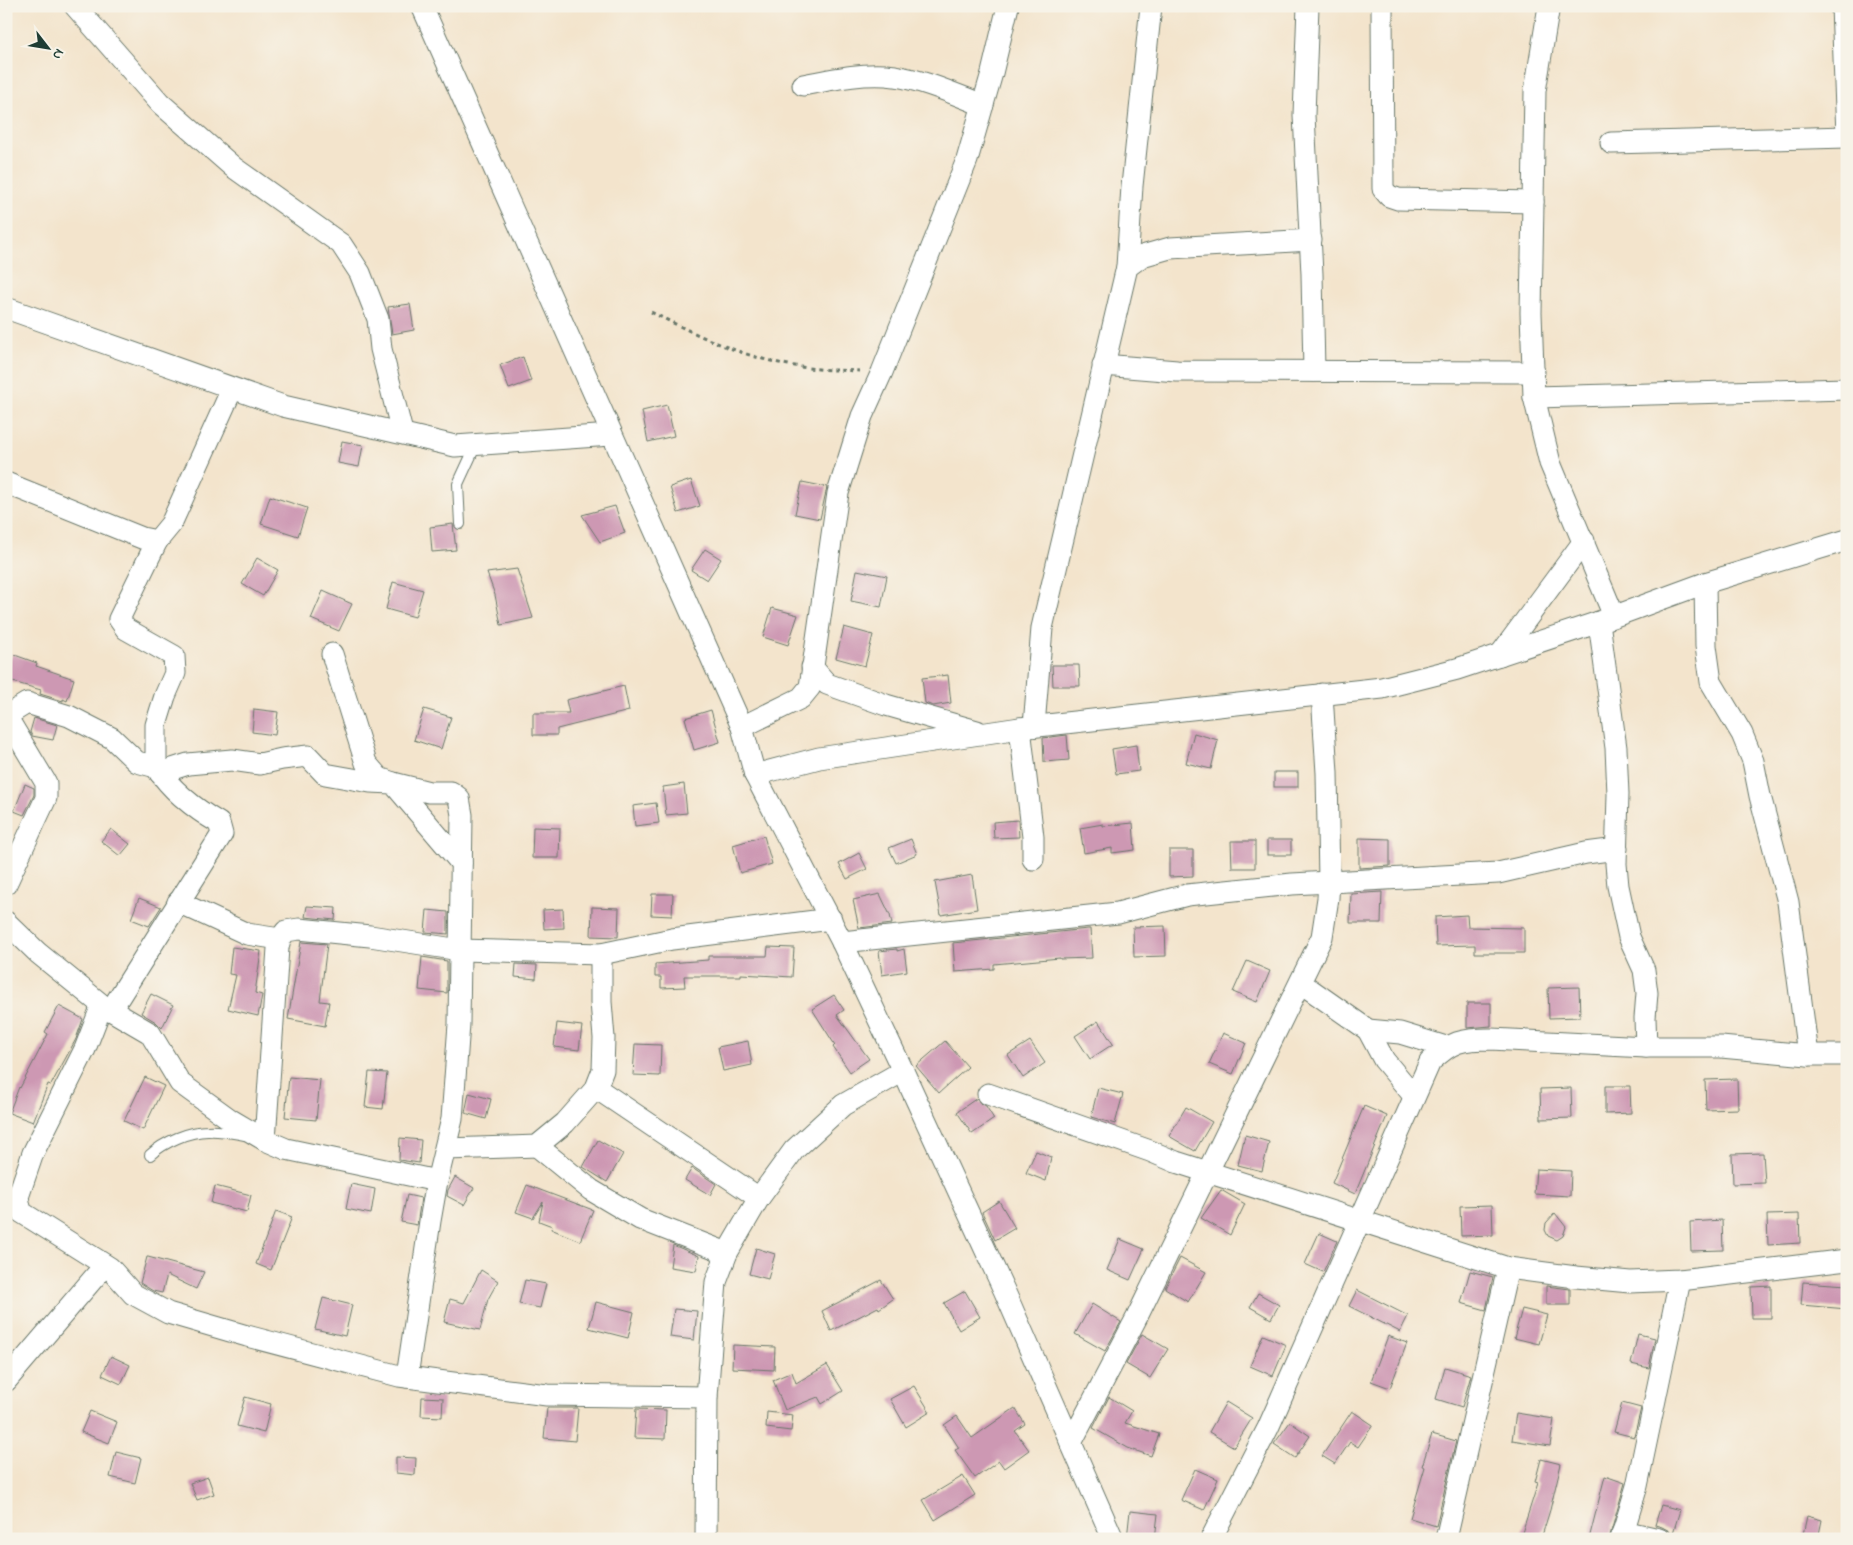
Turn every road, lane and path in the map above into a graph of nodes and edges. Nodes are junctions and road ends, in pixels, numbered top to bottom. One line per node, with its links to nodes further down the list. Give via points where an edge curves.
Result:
1 (75, 6): 26 (street, via 160,103 233,167 341,244 360,273 378,318 381,349)
2 (422, 6): 27 (street)
3 (1008, 6): 11 (street)
4 (1151, 6): 16 (street)
5 (1308, 6): 15 (street, via 1304,115)
6 (1382, 6): 14 (street, via 1383,189 1398,199)
7 (1549, 6): 14 (street, via 1535,91)
8 (1842, 6): 9 (street)
9 (1846, 70): 12 (street)
10 (803, 85): 11 (street, via 866,75 894,76 934,86)
11 (983, 105): 21 (street, via 967,160)
12 (1847, 136): 13 (street)
13 (1611, 143)
14 (1533, 202): 22 (street, via 1531,312)
15 (1311, 240): 16 (street, via 1170,248 1142,256); 20 (street)
16 (1127, 267): 19 (street)
17 (6, 308): 23 (street)
18 (651, 312): 21 (path, via 704,338 774,362 824,370)
19 (1103, 365): 20 (street, via 1177,371); 42 (street, via 1042,628)
20 (1314, 371): 22 (street)
21 (882, 372): 38 (street, via 862,416 838,493)
22 (1534, 372): 25 (street)
23 (232, 389): 26 (street, via 283,406); 31 (street, via 172,524)
24 (1847, 389): 25 (street)
25 (1534, 397): 33 (street, via 1550,463)
26 (402, 432): 28 (street, via 456,446)
27 (611, 435): 28 (street); 41 (street)
28 (476, 444): 30 (lane, via 458,484)
29 (6, 483): 31 (street, via 142,538)
30 (460, 524)
31 (156, 540): 44 (street, via 120,619 126,629 174,656 175,673 156,724)
32 (1847, 540): 34 (street)
33 (1584, 541): 35 (street); 37 (street)
34 (1705, 583): 35 (street); 64 (street, via 1706,646 1712,682 1742,734 1752,761 1788,902)
35 (1606, 619): 37 (street); 47 (street, via 1616,748)
36 (332, 654): 46 (street, via 366,763 379,778)
37 (1500, 655): 39 (street, via 1382,688)
38 (812, 667): 41 (street, via 810,687 801,698); 43 (street, via 827,684)
39 (1322, 694): 42 (street); 50 (street)
40 (6, 716): 44 (street, via 28,703 70,716 112,738 138,762); 51 (street, via 46,783 46,798)
41 (742, 727): 45 (street)
42 (1027, 727): 43 (street); 48 (street)
43 (985, 733): 45 (street, via 819,758)
44 (158, 770): 46 (street, via 232,760 260,764 308,756 325,774); 52 (street, via 171,787 219,824 222,834)
45 (755, 775): 53 (street)
46 (393, 783): 49 (street); 49 (street, via 429,792 451,792 459,798)
47 (1617, 850): 50 (street, via 1586,853 1498,873); 63 (street, via 1618,886 1629,937 1644,970 1648,993)
48 (1033, 859)
49 (461, 863): 57 (street)
50 (1328, 881): 56 (street, via 1187,895 1118,913); 59 (street, via 1322,937)
51 (6, 884)
52 (178, 902): 55 (street, via 247,934); 60 (street)
53 (831, 919): 56 (street); 58 (street, via 672,940)
54 (6, 922): 60 (street, via 38,953)
55 (280, 939): 57 (street, via 286,931 299,930 370,936); 70 (street)
56 (842, 942): 66 (street)
57 (460, 950): 58 (street); 72 (street, via 460,1024 452,1119)
58 (601, 954): 67 (street, via 604,1062)
59 (1301, 983): 61 (street); 74 (street)
60 (106, 1007): 70 (street, via 150,1033 180,1083); 80 (street, via 33,1153 18,1197 21,1212)
61 (1368, 1030): 62 (street, via 1400,1033); 69 (street, via 1384,1060)
62 (1446, 1047): 63 (street, via 1468,1039 1491,1039); 69 (street, via 1430,1062)
63 (1646, 1047): 64 (street, via 1720,1047)
64 (1808, 1055): 65 (street)
65 (1847, 1055)
66 (903, 1071): 76 (street, via 843,1105 794,1150); 86 (street)
67 (596, 1088): 71 (street, via 565,1123); 76 (street)
68 (988, 1094): 74 (street)
69 (1414, 1096): 77 (street)
70 (262, 1138): 73 (lane, via 208,1130 178,1138 160,1146); 75 (street, via 286,1149)
71 (537, 1146): 72 (street); 78 (street, via 591,1190 640,1219)
72 (446, 1149): 75 (street)
73 (150, 1155)
74 (1207, 1172): 77 (street); 86 (street)
75 (438, 1181): 83 (street)
76 (759, 1198): 78 (street)
77 (1358, 1221): 81 (street); 90 (street, via 1268,1428)
78 (728, 1253): 85 (street, via 716,1282)
79 (1847, 1260): 82 (street)
80 (105, 1265): 83 (street, via 133,1294 168,1313); 84 (street)
81 (1508, 1268): 82 (street, via 1630,1282); 91 (street)
82 (1680, 1280): 87 (street, via 1637,1486)
83 (407, 1377): 85 (street, via 547,1395)
84 (6, 1381)
85 (707, 1397): 88 (street)
86 (1071, 1443): 89 (street)
87 (1622, 1535): 92 (street)
88 (706, 1539)
89 (1113, 1539)
90 (1211, 1539)
91 (1446, 1539)
92 (1659, 1539)

